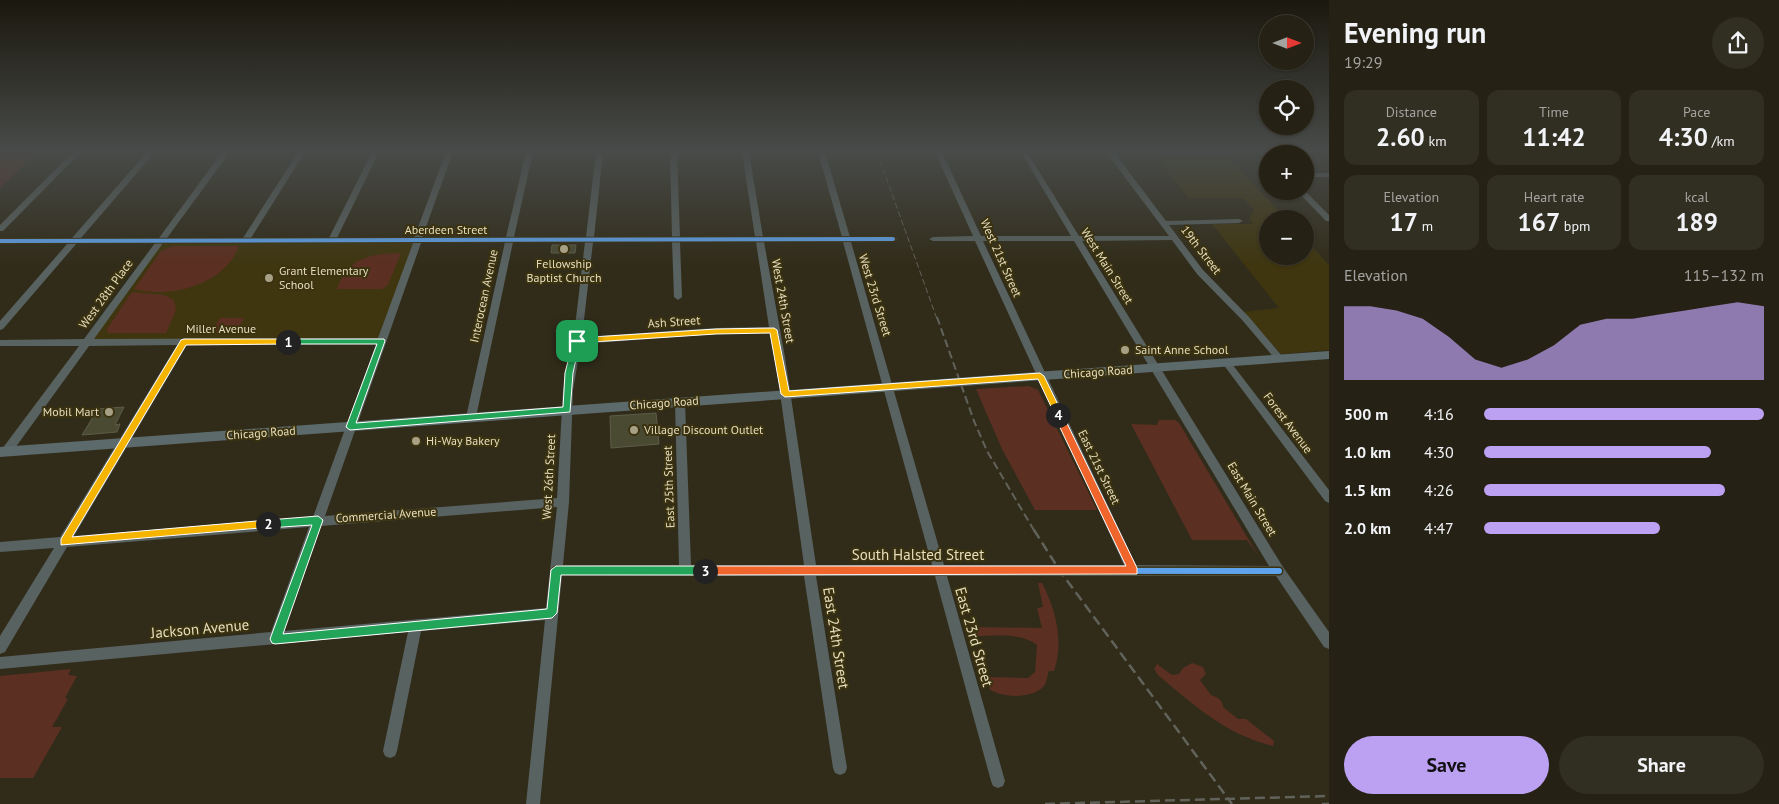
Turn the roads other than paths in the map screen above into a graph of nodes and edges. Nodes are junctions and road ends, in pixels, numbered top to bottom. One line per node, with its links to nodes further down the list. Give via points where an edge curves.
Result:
1 (40, 190): 19 (street)
2 (119, 190): 29 (street)
3 (199, 190): 30 (street, West 28th Place)
4 (278, 190): 31 (street)
5 (357, 190): 32 (street)
6 (436, 190): 33 (street)
7 (521, 190): 34 (street, Interocean Avenue)
8 (595, 190): 35 (street, West 26th Street)
9 (674, 190): 23 (street)
10 (751, 190): 24 (street, West 24th Street)
11 (832, 190): 25 (street, West 23rd Street)
12 (956, 190): 27 (street, West 21st Street)
13 (1046, 190): 21 (street, West Main Street)
14 (1139, 190): 18 (street, 19th Street)
15 (1310, 200): 16 (street)
16 (1329, 219)
17 (1239, 221): 18 (street)
18 (1165, 223): 22 (street, 19th Street)
19 (0, 229)
20 (933, 238): 27 (street)
21 (1075, 238): 22 (street); 27 (street); 47 (street, West Main Street)
22 (1176, 238): 45 (street, 19th Street, via 1200,272 1246,318)
23 (676, 239): 24 (street, Aberdeen Street); 35 (street, Aberdeen Street); 36 (street)
24 (760, 239): 25 (street, Aberdeen Street); 38 (street, West 24th Street)
25 (845, 239): 26 (street, Aberdeen Street); 49 (street, West 23rd Street)
26 (893, 239)
27 (979, 239): 48 (street, West 21st Street)
28 (0, 240): 29 (street, Aberdeen Street)
29 (75, 240): 30 (street, Aberdeen Street); 37 (street)
30 (162, 240): 31 (street, Aberdeen Street); 41 (street, West 28th Place)
31 (246, 240): 32 (street, Aberdeen Street)
32 (332, 240): 33 (street, Aberdeen Street)
33 (418, 240): 34 (street, Aberdeen Street); 39 (street)
34 (510, 240): 35 (street, Aberdeen Street); 53 (street, Interocean Avenue)
35 (590, 240): 40 (street, West 26th Street)
36 (678, 298)
37 (0, 327)
38 (774, 330): 40 (street, Ash Street); 50 (street, West 24th Street)
39 (382, 341): 42 (street, Miller Avenue); 54 (street)
40 (577, 341): 52 (street, West 26th Street, via 569,373)
41 (86, 342): 42 (street, Miller Avenue); 43 (street, Miller Avenue); 56 (street, West 28th Place)
42 (184, 342): 55 (street)
43 (0, 343)
44 (1329, 355): 45 (main road, Chicago Road)
45 (1279, 358): 46 (main road, Chicago Road)
46 (1226, 362): 47 (main road, Chicago Road); 57 (street, Forest Avenue)
47 (1155, 368): 48 (main road, Chicago Road); 67 (street, East Main Street)
48 (1040, 376): 49 (main road, Chicago Road); 66 (street, East 21st Street)
49 (889, 387): 50 (main road, Chicago Road); 65 (street, East 23rd Street)
50 (785, 394): 51 (main road, Chicago Road); 64 (street, East 24th Street)
51 (680, 402): 52 (main road, Chicago Road); 63 (street, East 25th Street)
52 (567, 410): 53 (main road, Chicago Road); 58 (street, West 26th Street)
53 (471, 417): 54 (main road, Chicago Road)
54 (350, 427): 55 (main road, Chicago Road); 59 (street)
55 (123, 443): 56 (main road, Chicago Road); 60 (street)
56 (3, 452)
57 (1329, 498)
58 (563, 502): 59 (street, Commercial Avenue); 62 (street, West 26th Street)
59 (318, 520): 60 (street, Commercial Avenue); 71 (street)
60 (64, 542): 61 (street, Commercial Avenue); 73 (street)
61 (0, 547)
62 (556, 570): 63 (street, South Halsted Street); 68 (street, West 26th Street)
63 (684, 571): 64 (street, South Halsted Street)
64 (810, 571): 65 (street, South Halsted Street); 76 (street, East 24th Street)
65 (938, 571): 66 (street, South Halsted Street); 77 (street, East 23rd Street)
66 (1133, 571): 67 (street, South Halsted Street)
67 (1279, 571): 70 (street, East Main Street)
68 (552, 613): 69 (street, Jackson Avenue); 78 (street, West 26th Street)
69 (416, 626): 71 (street, Jackson Avenue); 75 (street)
70 (1324, 630): 72 (street, East Main Street)
71 (275, 639): 74 (street, Jackson Avenue)
72 (1329, 643)
73 (0, 648)
74 (0, 663)
75 (390, 751)
76 (840, 768)
77 (998, 781)
78 (533, 804)

